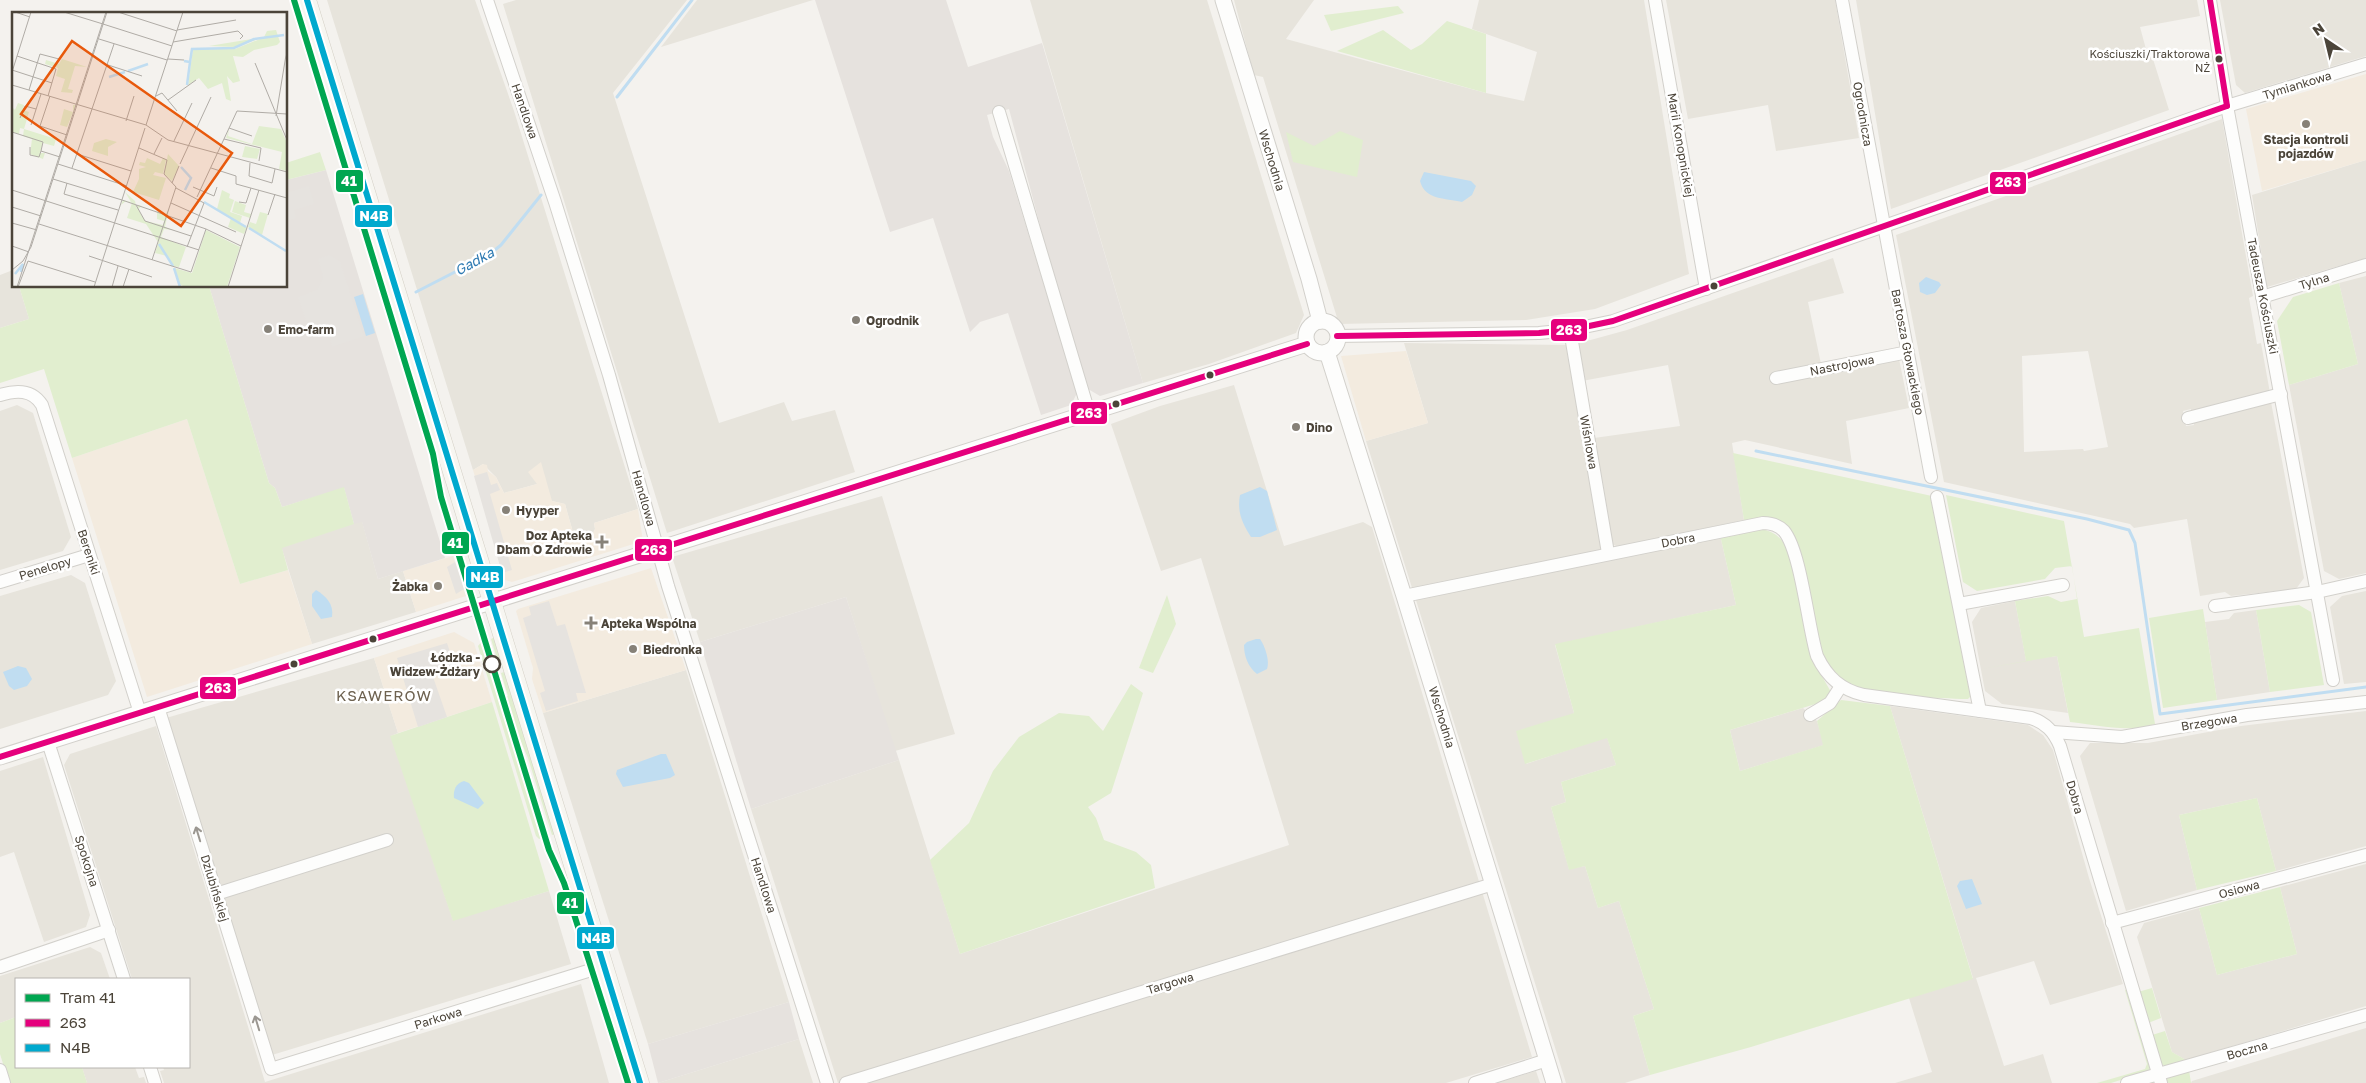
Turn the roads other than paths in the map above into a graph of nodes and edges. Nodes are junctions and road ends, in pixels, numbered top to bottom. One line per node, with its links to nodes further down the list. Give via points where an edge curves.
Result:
1 (307, 0): 35 (main road)
2 (487, 0): 27 (street, Handlowa, via 561,220 609,375)
3 (1223, 0): 14 (street, Wschodnia)
4 (1655, 0): 12 (street, Marii Konopnickiej)
5 (1842, 0): 10 (street, Ogrodnicza)
6 (2210, 0): 8 (street, Tadeusza Kościuszki)
7 (2366, 64): 8 (street, Tymiankowa)
8 (2227, 106): 10 (street, Tymiankowa); 13 (street, Tadeusza Kościuszki)
9 (999, 112): 23 (street)
10 (1884, 228): 12 (street, Tymiankowa); 19 (street, Bartosza Głowackiego)
11 (2366, 265): 13 (street, Tylna)
12 (1706, 289): 15 (street, Tymiankowa, via 1613,321)
13 (2262, 297): 21 (street, Tadeusza Kościuszki)
14 (1320, 321): 16 (street, via 1331,324); 17 (street, via 1307,331)
15 (1570, 330): 16 (street, Tymiankowa); 28 (street, Wiśniowa)
16 (1338, 336): 18 (street, via 1335,346)
17 (1307, 344): 18 (street, via 1315,352); 23 (street)
18 (1327, 352): 34 (street, Wschodnia)
19 (1908, 352): 20 (street, Nastrojowa); 25 (street, Bartosza Głowackiego)
20 (1776, 378)
21 (2281, 394): 24 (street); 33 (street, Tadeusza Kościuszki)
22 (0, 395): 29 (street, Bereniki, via 21,391 39,400)
23 (1089, 413): 27 (street)
24 (2188, 418)
25 (1931, 476)
26 (1937, 497): 36 (street)
27 (657, 548): 35 (street); 64 (street, Handlowa)
28 (1608, 553): 34 (street, Dobra); 39 (street, Dobra, via 1763,523 1778,526 1787,536 1795,556 1817,656 1828,675)
29 (89, 555): 31 (street, Penelopy); 43 (street, Bereniki)
30 (2366, 581): 33 (street)
31 (0, 582)
32 (2063, 585): 36 (street)
33 (2317, 592): 37 (street); 38 (street, Tadeusza Kościuszki)
34 (1404, 596): 50 (street, Wschodnia)
35 (493, 600): 41 (street); 54 (main road)
36 (1959, 604): 42 (street)
37 (2215, 606)
38 (2333, 680)
39 (1841, 686): 42 (street, Dobra, via 1864,695); 44 (street, via 1830,703)
40 (2366, 702): 45 (street, Brzegowa, via 2247,715 2122,738)
41 (158, 707): 43 (street); 51 (street, Dziubińskiej, one-way to 41)
42 (1980, 711): 45 (street, Dobra, via 2031,718)
43 (140, 713): 46 (street)
44 (1810, 714)
45 (2053, 732): 52 (street, Dobra, via 2060,746)
46 (48, 742): 47 (street); 53 (street, Spokojna)
47 (0, 757)
48 (387, 840): 51 (street)
49 (2366, 855): 52 (street, Osiowa)
50 (1493, 884): 58 (street, Wschodnia); 65 (street, Targowa)
51 (216, 894): 59 (street, Dziubińskiej, one-way to 51)
52 (2112, 923): 61 (street, Dobra)
53 (109, 930): 55 (street); 56 (street, Spokojna)
54 (604, 966): 59 (street, Parkowa); 63 (main road)
55 (0, 967)
56 (124, 978)
57 (2366, 1015): 61 (street, Boczna)
58 (1547, 1060): 66 (street); 67 (street, Wschodnia)
59 (272, 1069)
60 (0, 1070): 62 (street)
61 (2159, 1078): 68 (street, Boczna)
62 (4, 1083)
63 (640, 1083)
64 (827, 1083)
65 (846, 1083)
66 (1475, 1083)
67 (1554, 1083)
68 (2127, 1083)

